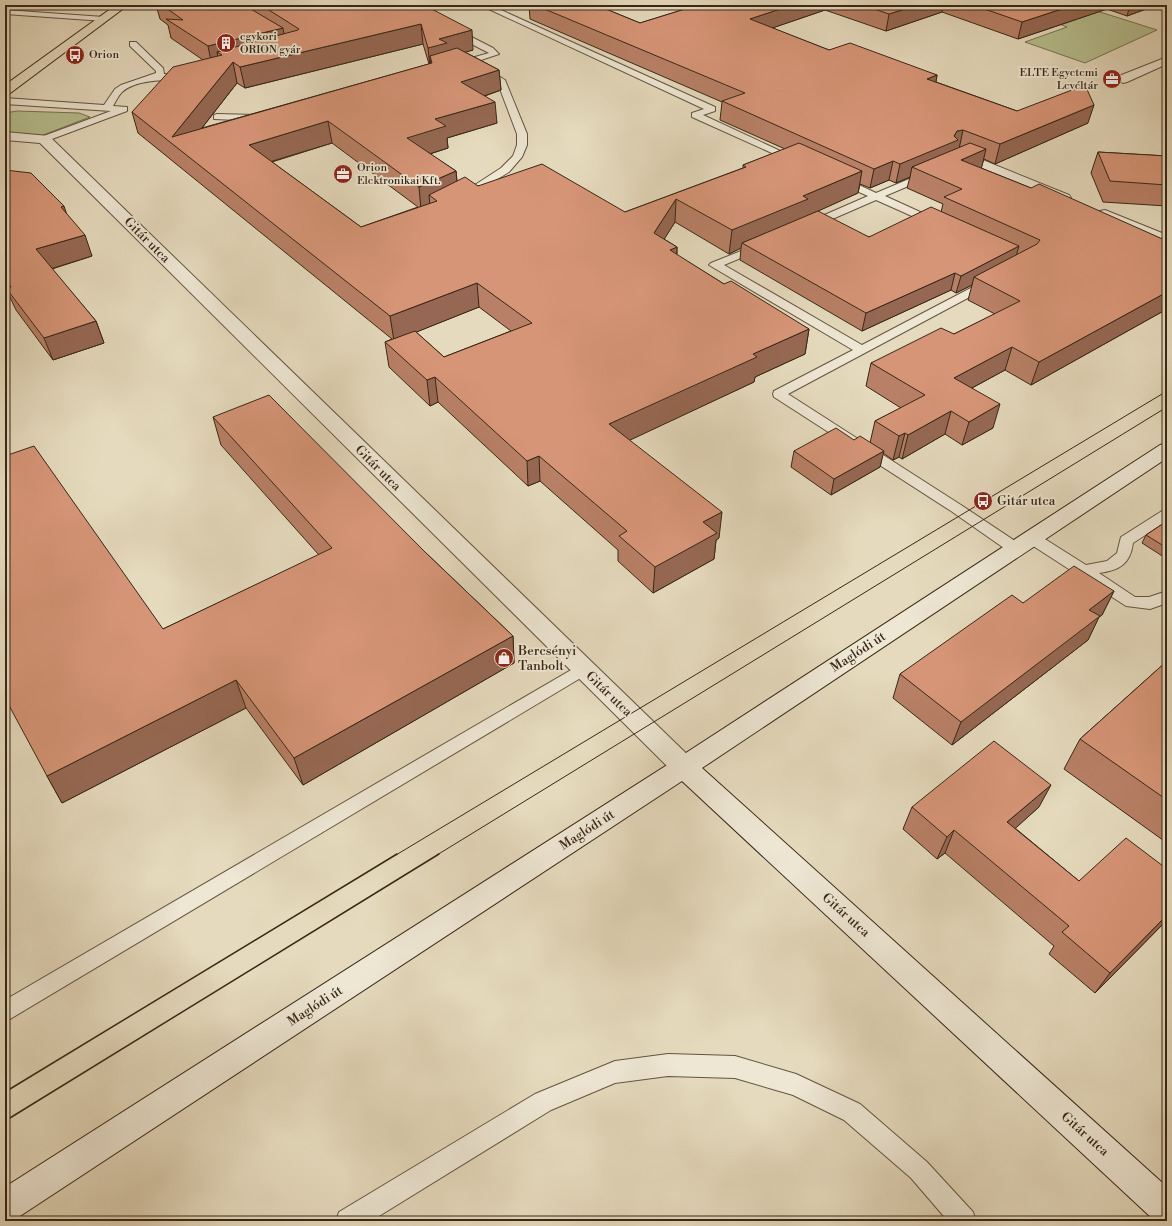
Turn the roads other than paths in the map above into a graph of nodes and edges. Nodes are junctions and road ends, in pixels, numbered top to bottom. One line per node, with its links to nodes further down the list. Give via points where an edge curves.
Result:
1 (45, 5): 6 (lane)
2 (123, 5): 7 (main road)
3 (484, 5): 25 (lane, via 712,109 695,115)
4 (5, 12): 5 (lane)
5 (17, 13): 6 (lane); 8 (lane)
6 (31, 14): 7 (lane)
7 (104, 19): 17 (main road)
8 (5, 21)
9 (442, 26): 12 (lane, via 495,54)
10 (134, 44): 15 (lane, via 160,70 160,74)
11 (1167, 60): 16 (street)
12 (470, 61): 13 (lane); 29 (lane, via 501,80 522,134 522,145 517,157 505,170)
13 (448, 68)
14 (190, 76): 15 (lane)
15 (155, 77): 19 (lane, via 124,87 118,91)
16 (1123, 79)
17 (5, 91)
18 (5, 101): 19 (lane)
19 (107, 108): 23 (lane, via 124,109)
20 (217, 117): 21 (lane)
21 (267, 118)
22 (5, 136): 23 (street)
23 (44, 139): 43 (street, Gitár utca)
24 (960, 158): 30 (street)
25 (804, 164)
26 (941, 169): 28 (lane)
27 (833, 177): 28 (lane)
28 (876, 196): 32 (lane); 33 (lane)
29 (457, 200)
30 (1074, 202)
31 (1096, 210): 35 (street)
32 (803, 228)
33 (948, 228)
34 (774, 240): 37 (lane, via 715,265)
35 (1167, 240)
36 (998, 278): 37 (lane)
37 (862, 350): 40 (lane, via 780,394 956,508)
38 (1167, 450): 40 (street, Maglódi út)
39 (1167, 514): 41 (lane, via 1157,528 1126,541 1124,555 1112,566)
40 (1024, 543): 41 (lane); 44 (street, Maglódi út)
41 (1082, 570): 42 (lane, via 1132,602 1150,603)
42 (1167, 597)
43 (583, 669): 44 (street, Gitár utca); 45 (lane)
44 (684, 767): 46 (street, Maglódi út); 47 (street, Gitár utca)
45 (5, 1012)
46 (5, 1206)
47 (1167, 1209)
48 (348, 1221): 49 (lane, via 543,1102 615,1072 668,1066 735,1067 796,1085 852,1112 919,1170)
49 (964, 1221)

